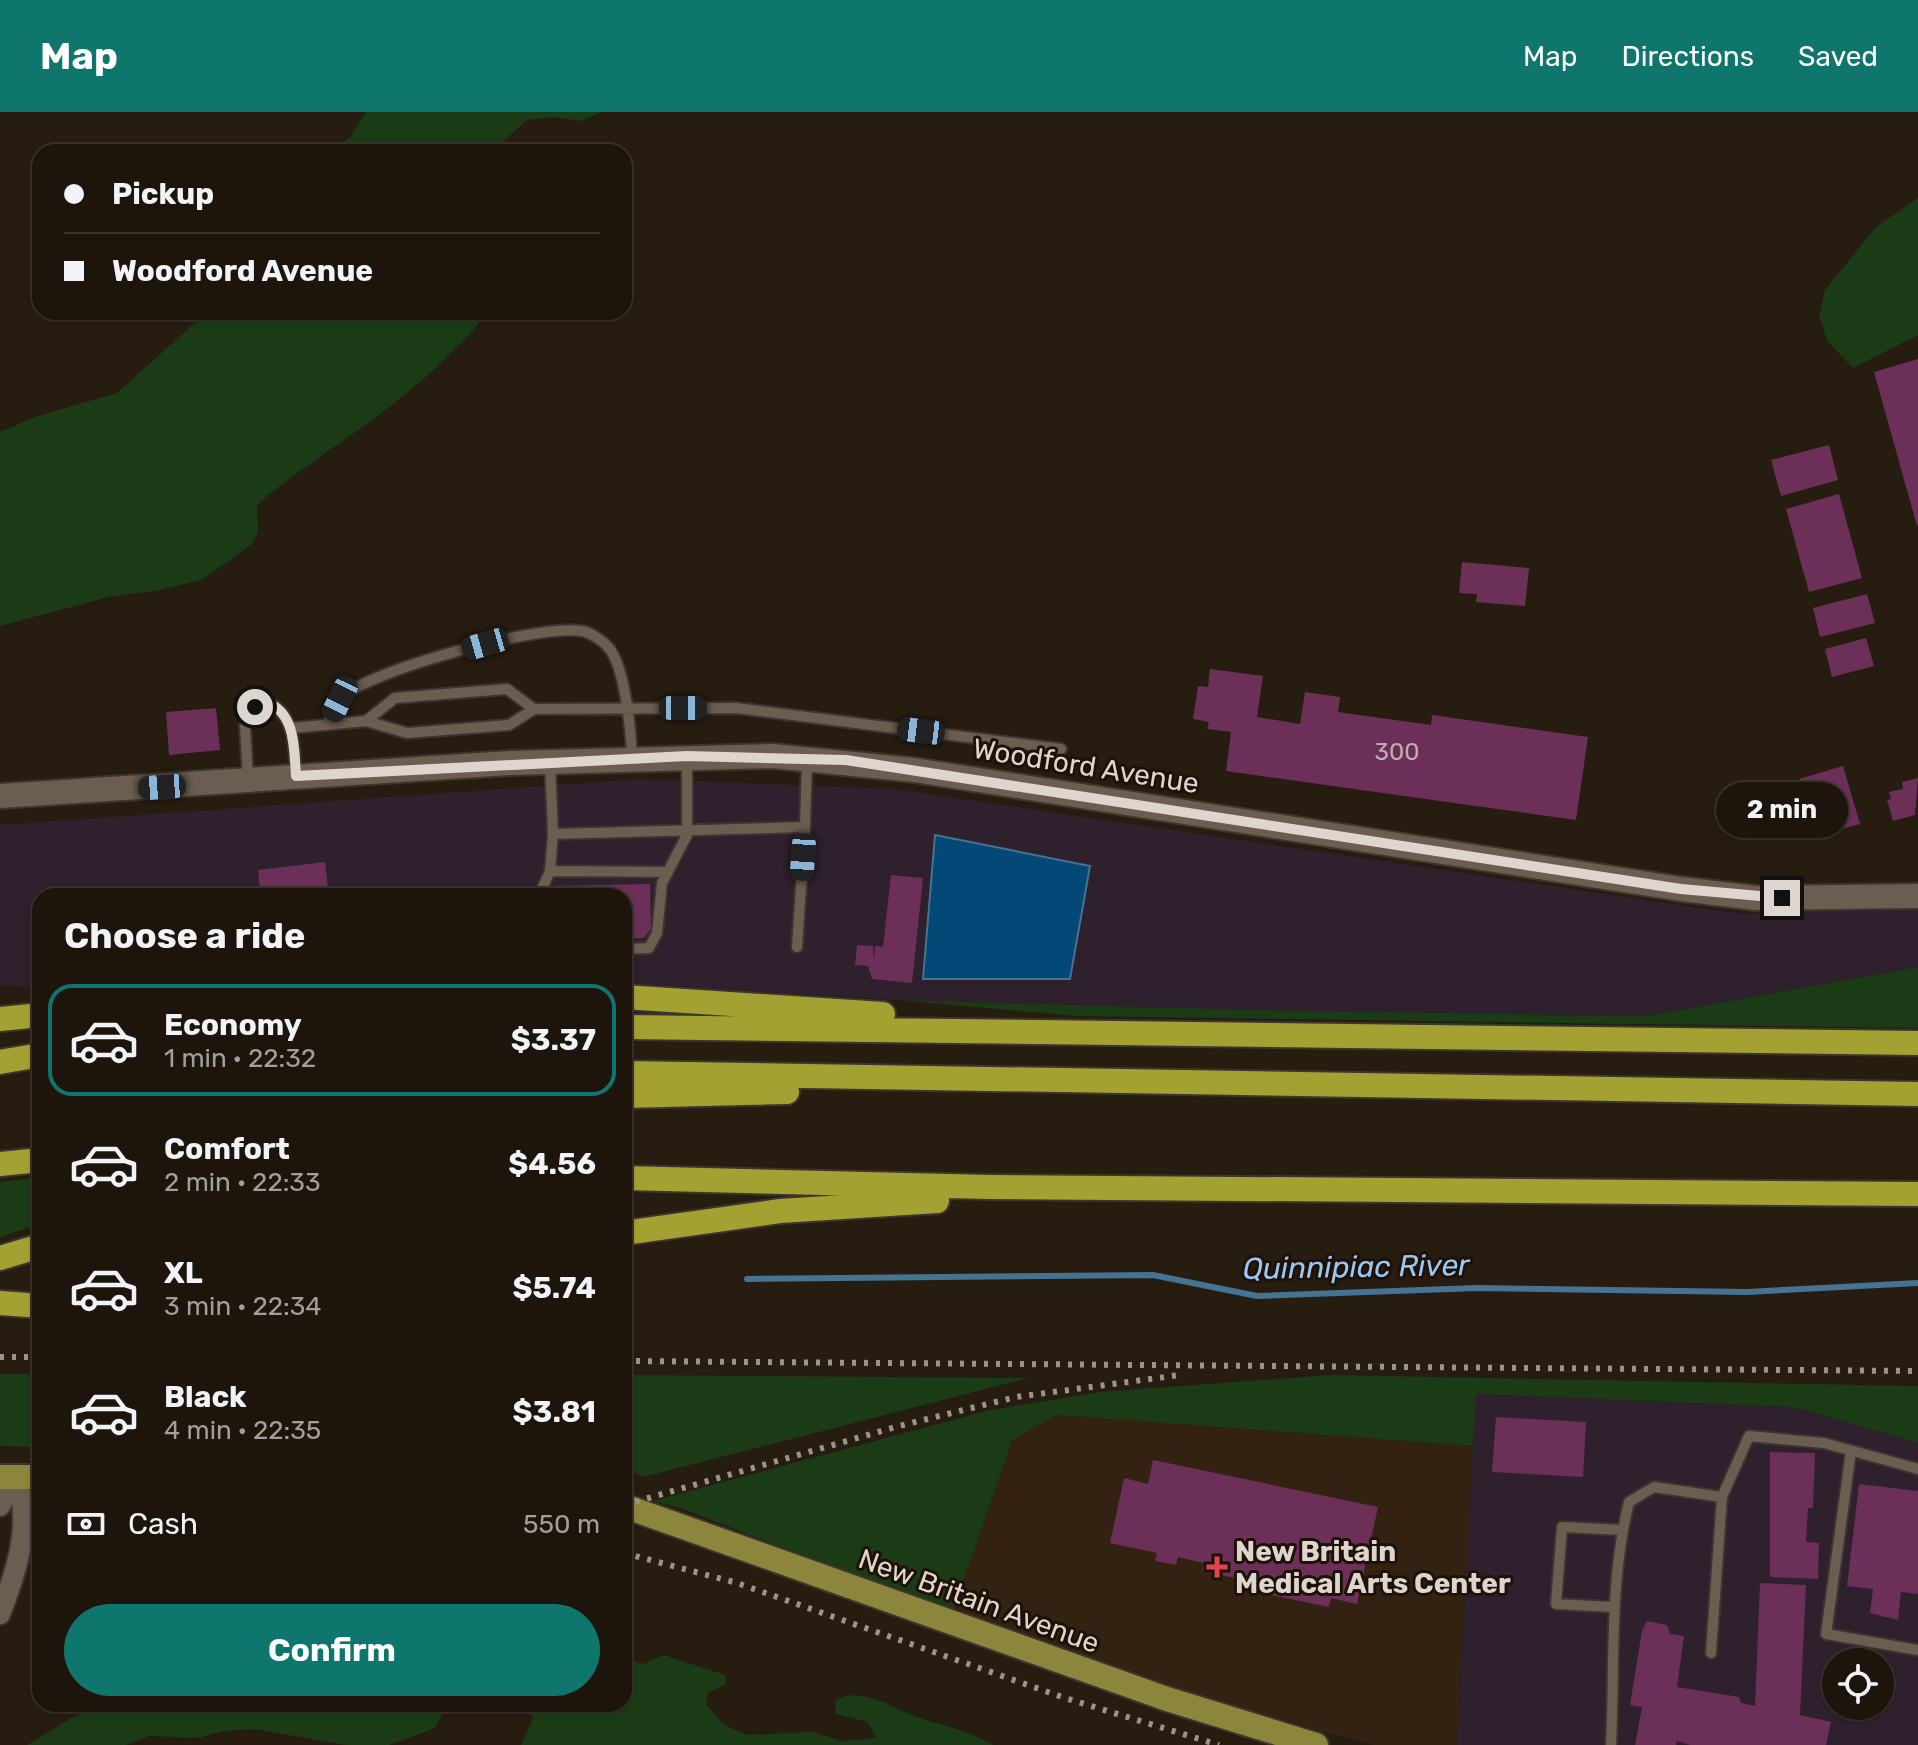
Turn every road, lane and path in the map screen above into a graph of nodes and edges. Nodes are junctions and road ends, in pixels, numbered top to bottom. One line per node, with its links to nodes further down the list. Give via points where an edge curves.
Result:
1 (534, 709): 2 (lane); 3 (lane, via 509,725 407,733); 3 (lane, via 507,689 395,698)
2 (630, 709): 4 (lane, via 609,647 585,632 529,634 394,671 354,688 340,699); 6 (lane, via 736,708); 8 (lane)
3 (366, 721): 4 (lane)
4 (327, 725): 5 (lane)
5 (292, 728): 11 (lane); 12 (lane, via 277,706 267,702 255,707 245,726)
6 (1061, 749)
7 (687, 756): 8 (street, Woodford Avenue); 9 (street, Woodford Avenue); 15 (lane)
8 (632, 758): 10 (street, Woodford Avenue)
9 (807, 758): 14 (lane); 20 (street, Woodford Avenue, via 1681,889 1756,898)
10 (550, 761): 11 (street, Woodford Avenue); 16 (lane)
11 (296, 776): 12 (street, Woodford Avenue)
12 (248, 780): 13 (street, Woodford Avenue)
13 (0, 796)
14 (805, 827): 15 (lane); 21 (lane)
15 (687, 828): 16 (lane); 18 (lane)
16 (553, 834): 17 (lane)
17 (550, 871): 18 (lane); 19 (lane)
18 (668, 872): 22 (lane, via 657,933 649,948)
19 (543, 888)
20 (1918, 896)
21 (797, 947)
22 (632, 949)
23 (632, 997): 27 (highway, via 797,1006)
24 (32, 1016): 25 (highway)
25 (0, 1019)
26 (632, 1027): 27 (highway)
27 (1017, 1029): 28 (highway)
28 (1918, 1043)
29 (32, 1056): 30 (highway)
30 (0, 1062)
31 (32, 1069): 32 (highway)
32 (0, 1071)
33 (632, 1073): 34 (highway)
34 (1024, 1080): 35 (highway); 36 (highway, via 933,1089)
35 (1918, 1094)
36 (632, 1096)
37 (32, 1161): 38 (highway)
38 (0, 1164)
39 (632, 1178): 40 (highway)
40 (1099, 1188): 41 (highway); 42 (highway, via 1034,1197 780,1211)
41 (1918, 1194)
42 (632, 1232)
43 (32, 1248): 44 (highway)
44 (0, 1258)
45 (0, 1303): 46 (highway)
46 (32, 1305)
47 (1851, 1451): 48 (lane); 51 (lane, via 1749,1436); 57 (lane, via 1826,1634)
48 (1918, 1469)
49 (7, 1477): 50 (main road); 52 (street); 56 (street, via 21,1496 22,1529 12,1584)
50 (32, 1477)
51 (1722, 1497): 54 (lane, via 1654,1487 1629,1502); 58 (lane)
52 (0, 1506)
53 (632, 1509): 59 (main road, New Britain Avenue, via 1167,1699)
54 (1622, 1530): 55 (lane); 55 (lane, via 1562,1527 1556,1604)
55 (1612, 1607): 60 (lane)
56 (0, 1614)
57 (1918, 1650)
58 (1711, 1653)
59 (1316, 1745)
60 (1611, 1745)

